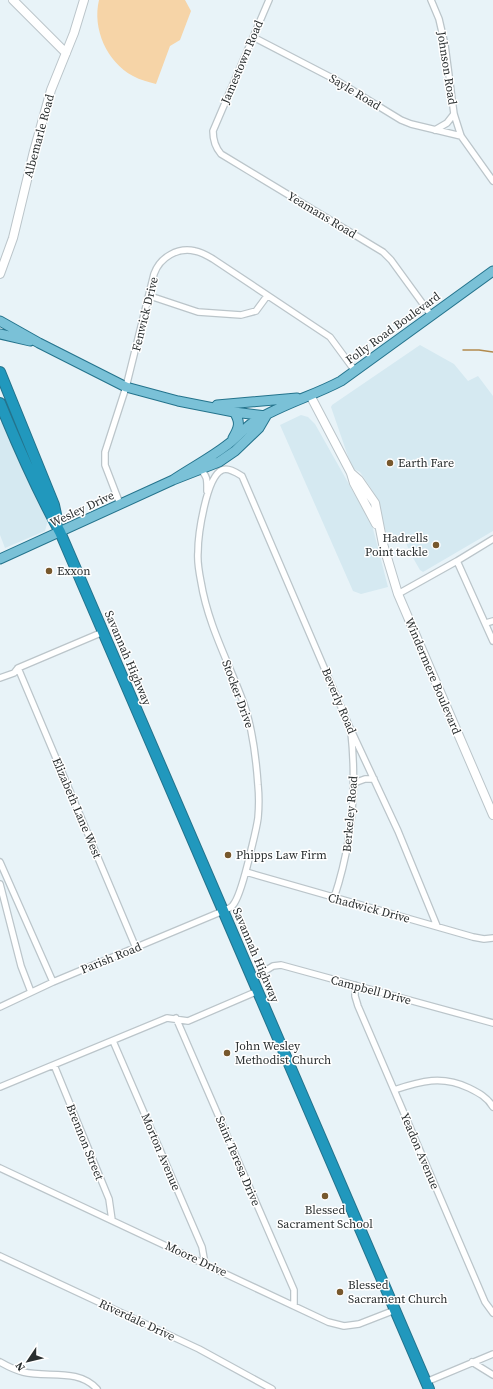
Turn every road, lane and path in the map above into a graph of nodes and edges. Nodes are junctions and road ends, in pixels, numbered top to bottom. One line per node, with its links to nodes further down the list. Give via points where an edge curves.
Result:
1 (13, 0): 6 (street)
2 (84, 0): 6 (street, Albemarle Road)
3 (268, 0): 5 (street, Jamestown Road)
4 (431, 0): 7 (street, Johnson Road, via 439,18 445,45)
5 (253, 37): 8 (street, Jamestown Road); 9 (street, Sayle Road, via 334,78 401,120)
6 (66, 53): 13 (street, Albemarle Road, via 50,94 13,237)
7 (454, 114): 9 (street, Johnson Road, via 447,123); 10 (street, Johnson Road)
8 (216, 124): 16 (street, Yeamans Road, via 213,138 221,154 383,252)
9 (435, 130): 10 (street, Sayle Road)
10 (461, 136): 11 (street, Johnson Road)
11 (493, 181)
12 (493, 271): 16 (main road, Folly Road Boulevard)
13 (0, 274)
14 (150, 296): 15 (street, via 198,312 241,315 256,311); 15 (street, Fenwick Drive, via 157,268 163,260 180,250 196,251 213,259); 22 (street, Fenwick Drive)
15 (267, 296): 20 (street, Fenwick Drive, via 330,337)
16 (432, 315): 20 (main road, Folly Road Boulevard)
17 (0, 321): 19 (main road, Folly Road Boulevard)
18 (0, 334): 19 (main road, Folly Road Boulevard)
19 (39, 343): 22 (main road, Folly Road Boulevard)
20 (355, 371): 23 (main road, Folly Road Boulevard, via 335,384)
21 (1, 375): 35 (highway, Savannah Highway, via 54,505)
22 (126, 387): 25 (main road, Folly Road Boulevard, via 178,402); 34 (street, Fenwick Drive, via 105,452 105,465)
23 (306, 396): 25 (main road, Folly Road Boulevard); 27 (main road, Folly Road Boulevard); 30 (street, Windermere Boulevard)
24 (0, 403): 35 (highway, Savannah Highway, via 45,506)
25 (203, 405): 26 (main road, Folly Road Boulevard)
26 (234, 412): 27 (main road, Folly Road Boulevard); 28 (main road, via 239,421)
27 (266, 416): 28 (main road, Wesley Drive, via 254,422); 29 (main road, Wesley Drive, via 260,428 235,451 219,462)
28 (230, 444): 32 (main road, Wesley Drive)
29 (200, 470): 32 (main road, Wesley Drive); 33 (street, Stocker Drive, via 204,472 207,480)
30 (351, 474): 36 (street, Windermere Boulevard); 36 (street, Windermere Boulevard, via 359,480 375,503)
31 (242, 476): 33 (street, Stocker Drive, via 227,469 222,470 212,482); 47 (street, Beverly Road)
32 (173, 480): 34 (main road, Wesley Drive)
33 (207, 496): 52 (street, Stocker Drive, via 199,533 200,580 212,628 244,705 252,732 257,765 258,817)
34 (120, 504): 35 (main road, Wesley Drive)
35 (60, 532): 38 (main road, Wesley Drive); 43 (highway, Savannah Highway)
36 (381, 534): 40 (street, Windermere Boulevard)
37 (493, 539): 39 (street)
38 (0, 559)
39 (458, 561): 40 (street); 42 (street)
40 (398, 594): 50 (street, Windermere Boulevard)
41 (493, 621): 42 (street)
42 (486, 623): 44 (street)
43 (103, 632): 45 (street); 55 (highway, Savannah Highway)
44 (493, 641)
45 (18, 668): 46 (street, via 14,673); 58 (street, Elizabeth Lane West)
46 (0, 678)
47 (350, 728): 48 (street, Beverly Road); 49 (street, Berkeley Road)
48 (374, 779): 49 (street); 56 (street, Beverly Road)
49 (354, 783): 54 (street, Berkeley Road, via 347,849)
50 (493, 815)
51 (0, 862): 60 (street)
52 (246, 872): 54 (street, Chadwick Drive); 55 (street, Stocker Drive, via 235,903)
53 (0, 884): 63 (street, via 21,966)
54 (334, 898): 56 (street, Chadwick Drive)
55 (223, 912): 58 (street, Parish Road); 59 (highway, Savannah Highway)
56 (437, 926): 57 (street, Chadwick Drive, via 473,937)
57 (493, 938)
58 (136, 948): 60 (street, Parish Road)
59 (252, 979): 61 (street, Campbell Drive, via 273,966 281,965); 62 (highway, Savannah Highway)
60 (53, 982): 63 (street, Parish Road)
61 (355, 985): 66 (street, Campbell Drive); 70 (street, Yeadon Avenue, via 358,1006)
62 (258, 991): 65 (street, via 188,1021); 77 (highway, Savannah Highway)
63 (31, 992): 64 (street, Parish Road)
64 (0, 1007)
65 (176, 1018): 67 (street, via 167,1018); 76 (street, Saint Teresa Drive, via 294,1290)
66 (493, 1023)
67 (113, 1040): 68 (street); 75 (street, Morton Avenue, via 202,1247)
68 (54, 1065): 69 (street); 73 (street, Brennon Street, via 109,1199)
69 (0, 1087)
70 (394, 1090): 71 (street, via 426,1081 457,1082 479,1093); 78 (street, Yeadon Avenue, via 485,1302)
71 (493, 1107)
72 (0, 1168): 73 (street, Moore Drive)
73 (112, 1220): 75 (street, Moore Drive)
74 (0, 1256): 84 (street, Riverdale Drive, via 199,1349)
75 (205, 1264): 76 (street, Moore Drive)
76 (294, 1305): 77 (street, Moore Drive, via 328,1322 344,1326 360,1324)
77 (395, 1310): 83 (highway, Savannah Highway)
78 (493, 1313)
79 (493, 1354): 81 (street)
80 (0, 1362): 85 (street, via 24,1373 76,1376 87,1380)
81 (472, 1362): 82 (street); 83 (street)
82 (493, 1374)
83 (427, 1386)
84 (263, 1387): 86 (street, Riverdale Drive)
85 (97, 1389)
86 (272, 1389)

